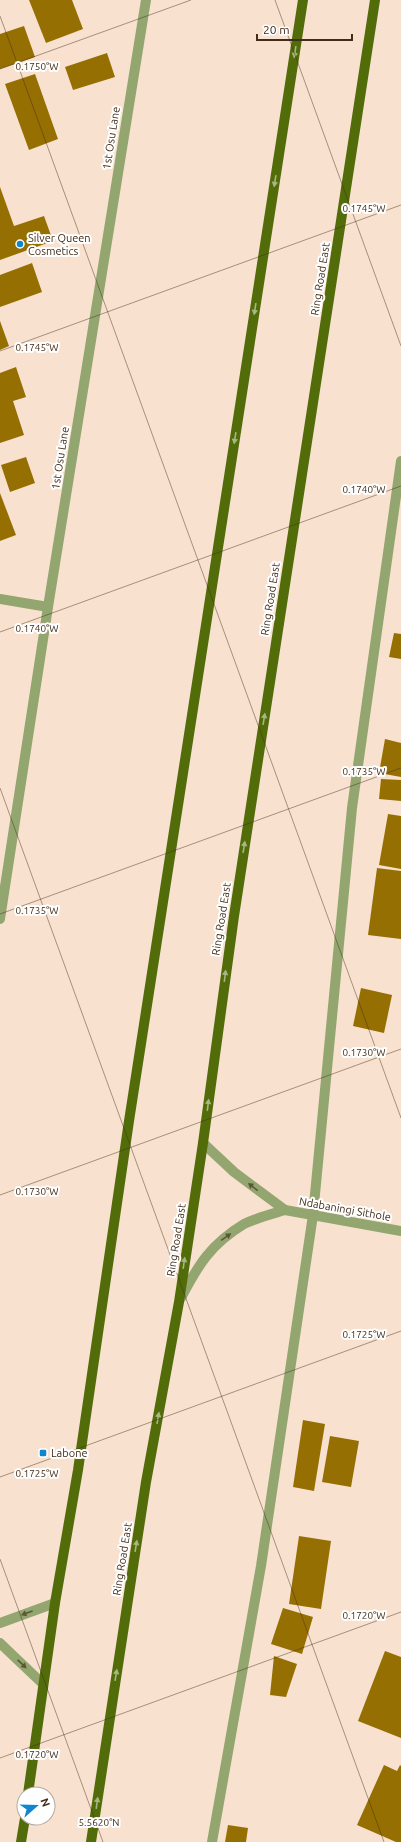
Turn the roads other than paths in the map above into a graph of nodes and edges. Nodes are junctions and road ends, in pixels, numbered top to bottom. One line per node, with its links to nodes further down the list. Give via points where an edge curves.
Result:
1 (146, 0): 6 (street, 1st Osu Lane)
2 (304, 0): 13 (main road, one-way to 13, via 129,1121 79,1463)
3 (375, 0): 8 (main road, Ring Road East, one-way to 3, via 234,916)
4 (401, 462): 10 (street, via 352,808)
5 (0, 599): 6 (street)
6 (48, 607): 7 (street, 1st Osu Lane)
7 (0, 919)
8 (203, 1143): 9 (street, Ndabaningi Sithole, one-way to 8, via 234,1172); 12 (main road, Ring Road East, one-way to 8)
9 (285, 1210): 10 (street, Ndabaningi Sithole); 12 (street, Ndabaningi Sithole, one-way to 9, via 196,1268 215,1245 245,1224)
10 (313, 1215): 11 (street, Ndabaningi Sithole); 21 (street, via 261,1566)
11 (401, 1231)
12 (179, 1302): 20 (main road, Ring Road East, one-way to 12, via 146,1482)
13 (55, 1603): 14 (street, one-way to 14); 16 (main road)
14 (0, 1623)
15 (0, 1643): 16 (street, one-way to 16)
16 (43, 1684): 17 (main road)
17 (29, 1786)
18 (24, 1826): 19 (main road)
19 (21, 1842)
20 (91, 1842)
21 (212, 1842)

